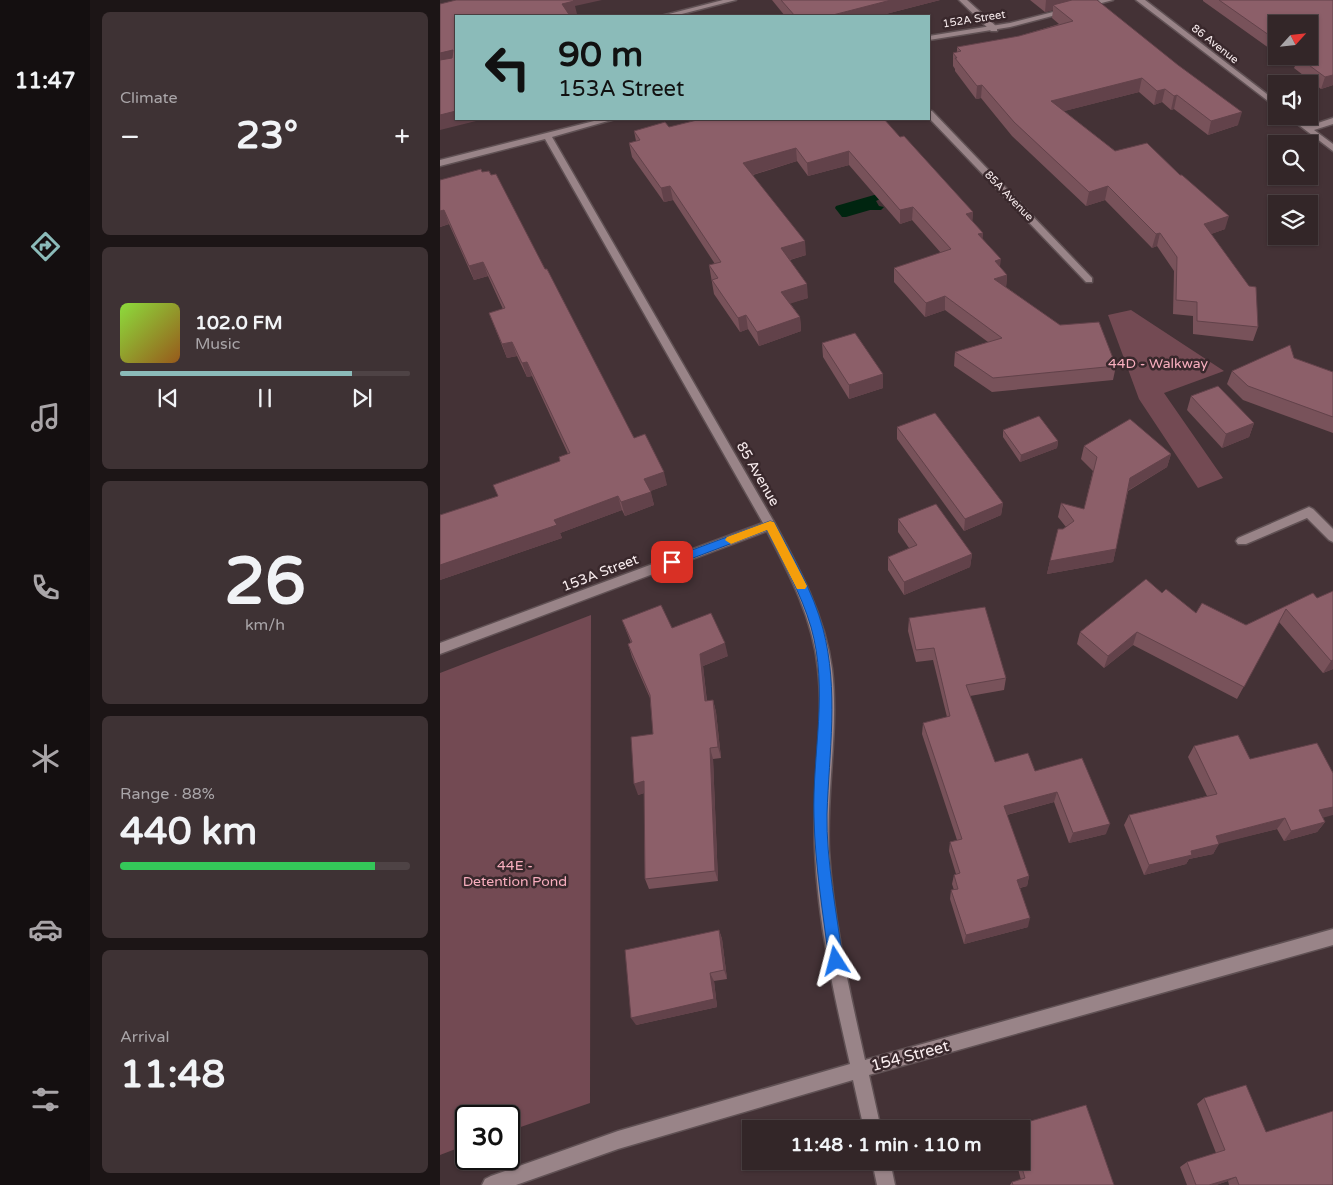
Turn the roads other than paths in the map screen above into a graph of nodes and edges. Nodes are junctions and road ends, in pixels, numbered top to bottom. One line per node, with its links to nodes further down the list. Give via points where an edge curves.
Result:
1 (732, 0): 5 (street)
2 (963, 0): 6 (street)
3 (1109, 0): 6 (street, 152A Street)
4 (1140, 0): 8 (street, 86 Avenue)
5 (669, 15)
6 (994, 28): 7 (street, 152A Street)
7 (930, 38)
8 (1268, 99)
9 (930, 114): 17 (street, 85A Avenue)
10 (607, 120): 14 (street)
11 (1333, 121): 13 (street)
12 (1303, 125): 13 (street)
13 (1308, 129): 15 (street)
14 (548, 135): 16 (street); 18 (street, 85 Avenue)
15 (1333, 148)
16 (440, 163)
17 (1089, 280)
18 (770, 525): 21 (street, 153A Street); 23 (street, 85 Avenue, via 802,588 821,647 826,690 820,816 822,853 836,961)
19 (1333, 536): 20 (street, via 1309,512)
20 (1242, 540)
21 (440, 649)
22 (1333, 938): 23 (street, 154 Street)
23 (859, 1070): 24 (street, 85 Avenue); 26 (street, 154 Street, via 618,1140)
24 (871, 1120)
25 (883, 1170): 27 (street)
26 (491, 1185)
27 (886, 1185)

